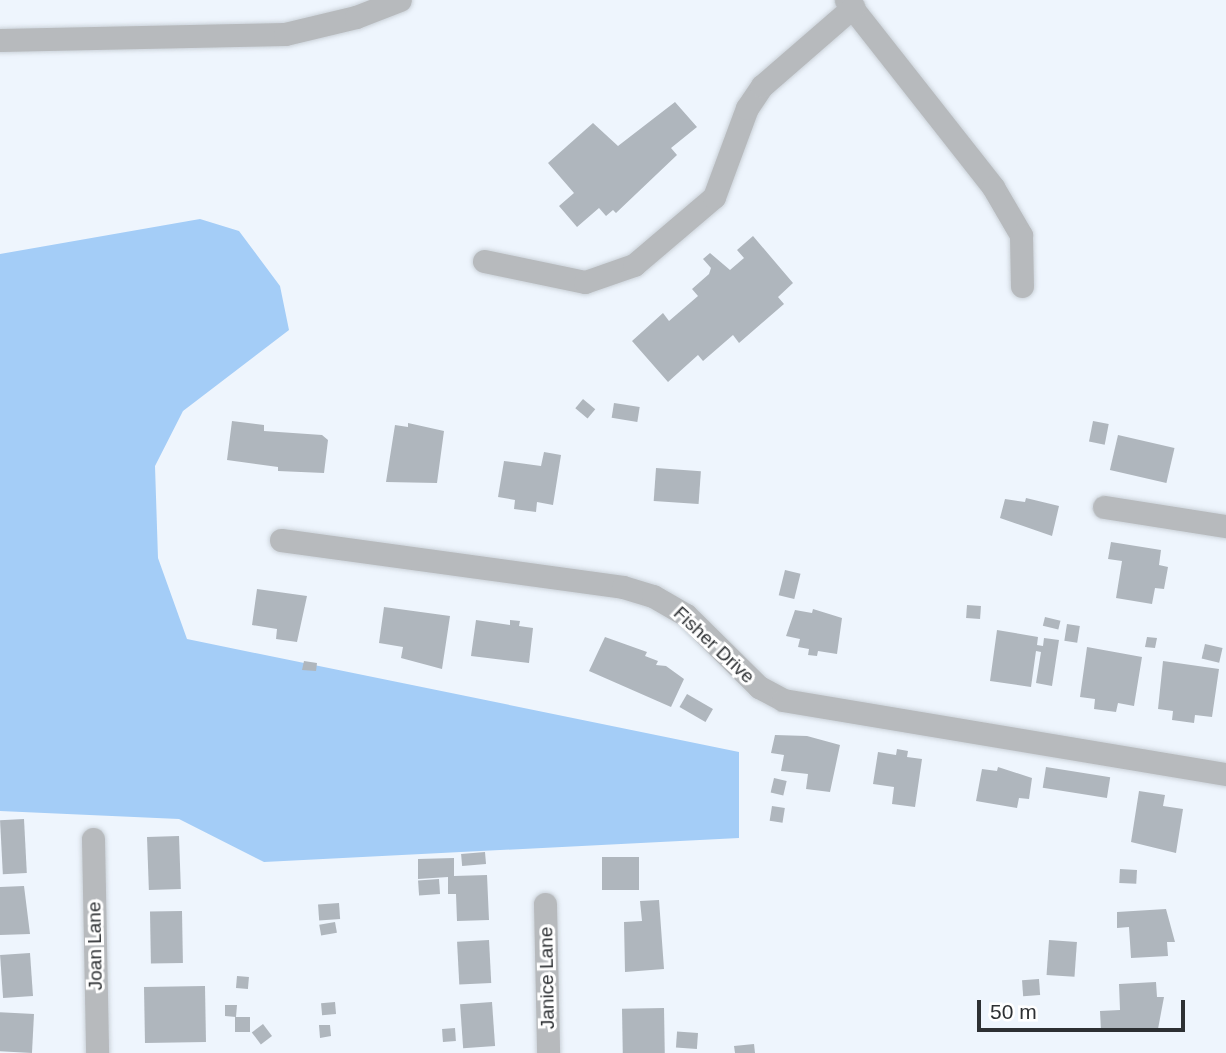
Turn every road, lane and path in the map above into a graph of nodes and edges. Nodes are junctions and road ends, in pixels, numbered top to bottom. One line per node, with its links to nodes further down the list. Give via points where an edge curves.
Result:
1 (400, 0): 3 (street, via 356,17 285,34)
2 (849, 4): 4 (street, via 762,86 747,108 714,197 634,265 585,282); 5 (street, via 993,187 1021,235)
3 (0, 40)
4 (484, 261)
5 (1022, 286)
6 (1104, 507): 7 (street)
7 (1226, 526)
8 (281, 540): 9 (street, Fisher Drive, via 623,587 678,610 759,687 783,700)
9 (1226, 774)
10 (93, 839): 12 (street, Joan Lane)
11 (545, 904): 13 (street, Janice Lane)
12 (97, 1053)
13 (548, 1053)

